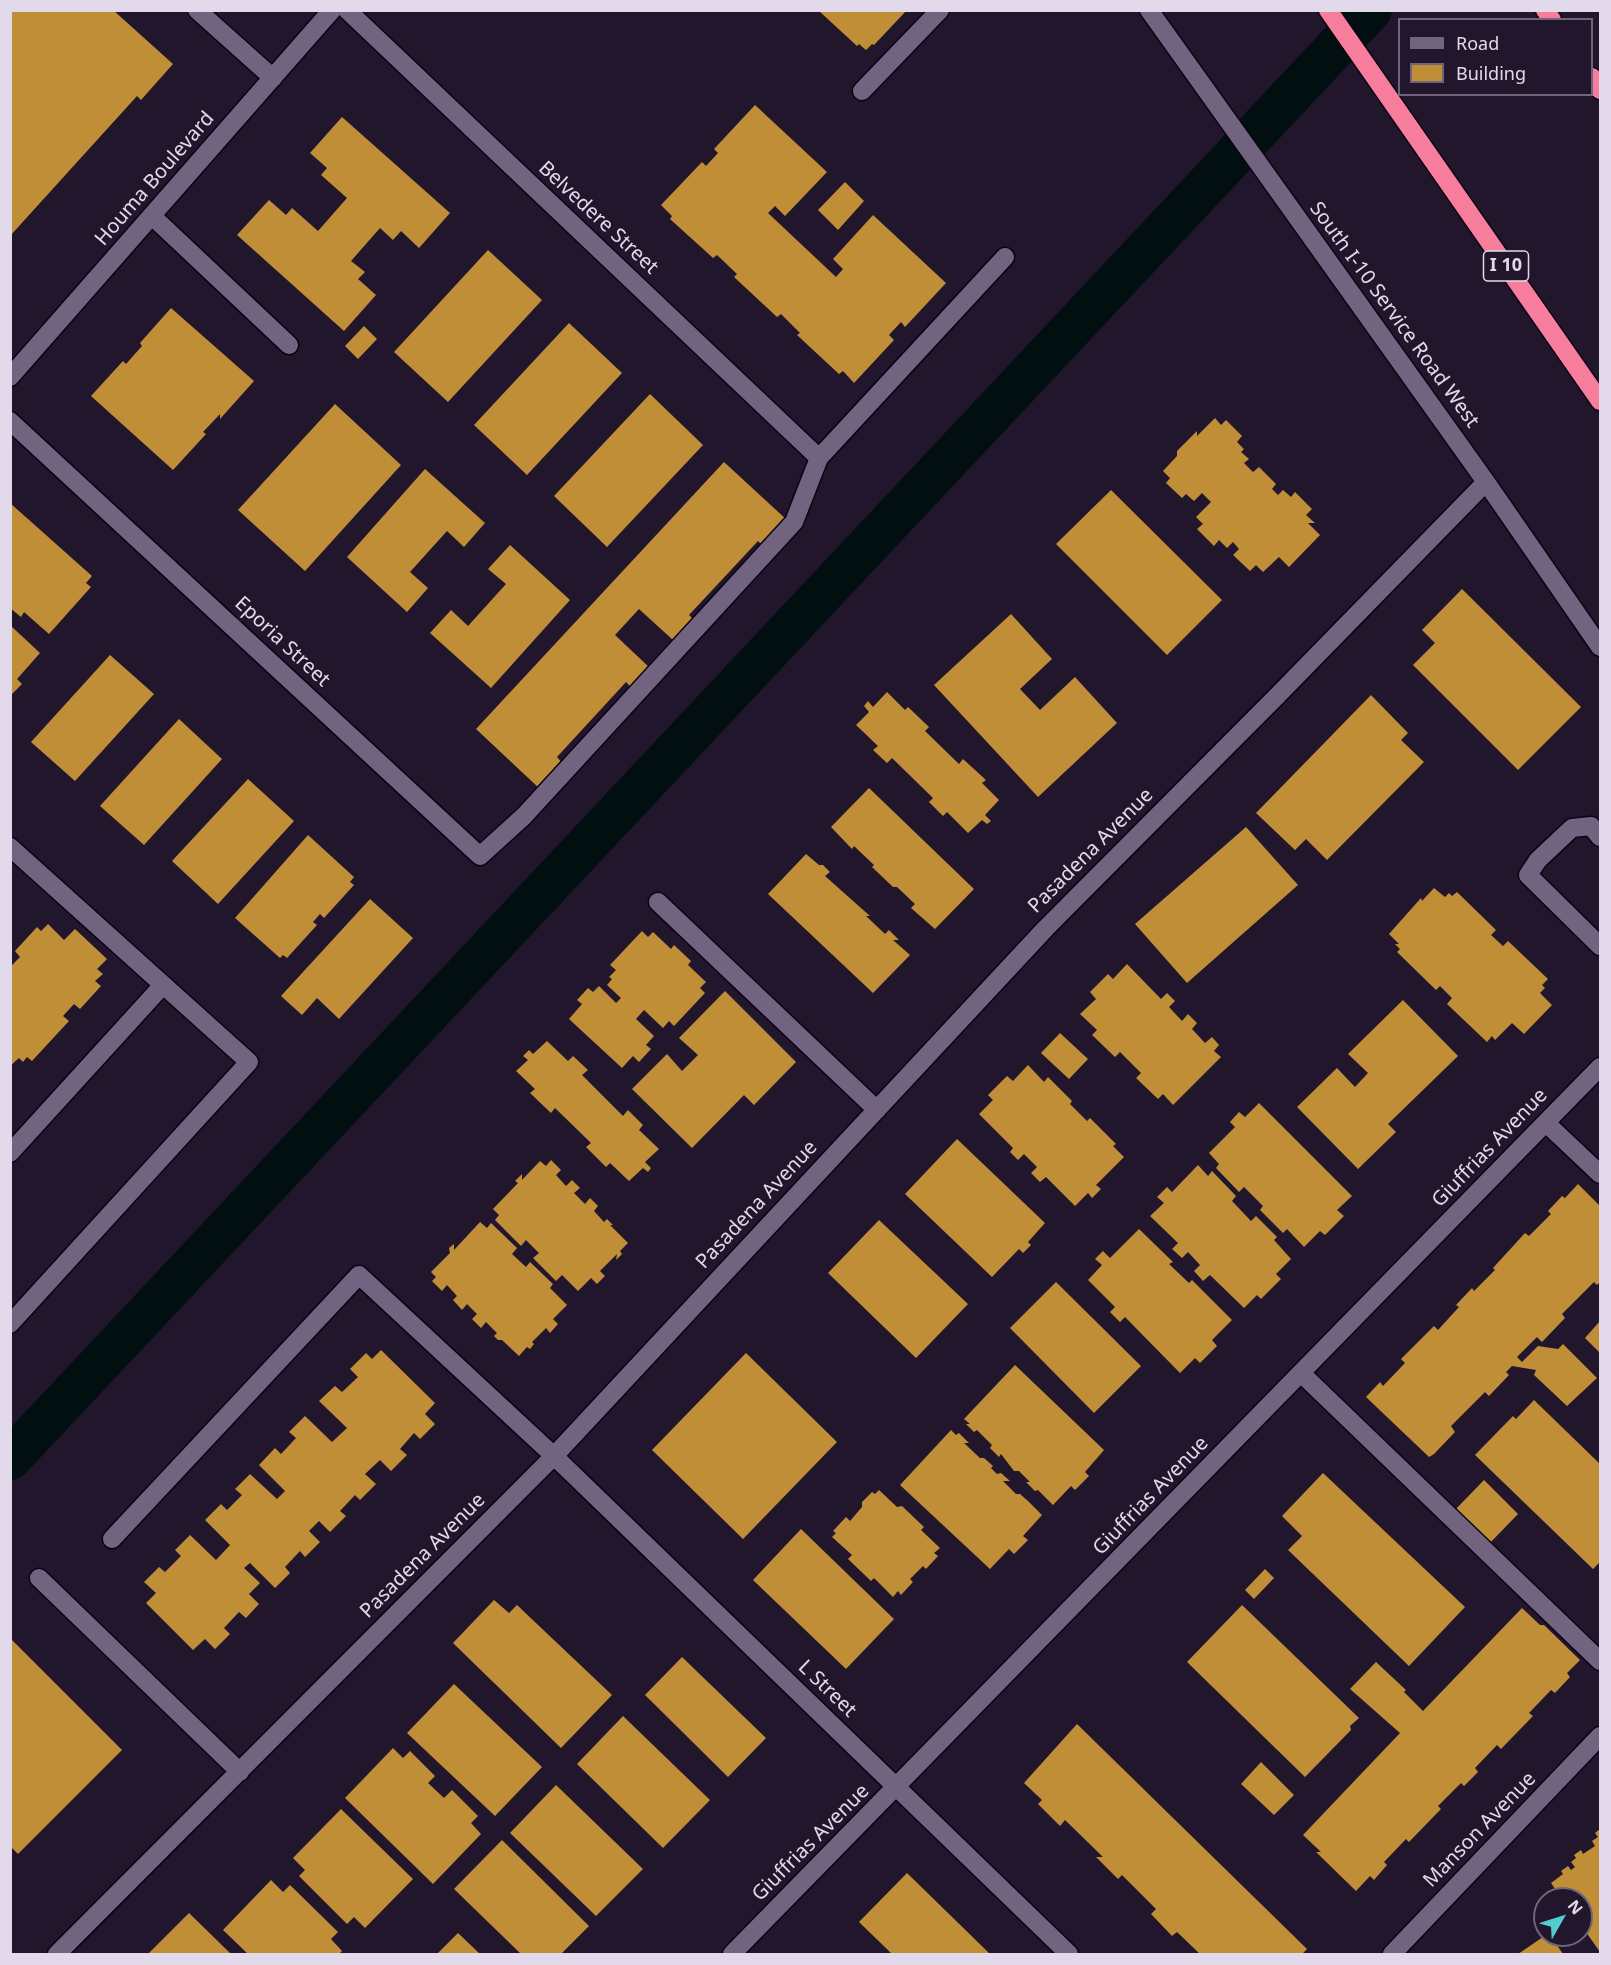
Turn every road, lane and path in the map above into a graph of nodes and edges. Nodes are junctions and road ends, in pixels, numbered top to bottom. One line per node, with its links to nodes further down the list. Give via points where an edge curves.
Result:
1 (198, 10): 7 (street)
2 (333, 10): 7 (street, Houma Boulevard)
3 (347, 10): 15 (street, Belvedere Street)
4 (940, 10): 8 (street)
5 (1149, 10): 16 (street, South I-10 Service Road West)
6 (1328, 10): 13 (highway, I 10)
7 (273, 78): 9 (street, Houma Boulevard)
8 (862, 91)
9 (152, 216): 11 (street); 12 (street, Houma Boulevard)
10 (1005, 257): 15 (street)
11 (289, 345)
12 (10, 377)
13 (1600, 401)
14 (10, 421): 15 (street, Eporia Street, via 480,856 524,816 794,522)
15 (819, 458)
16 (1486, 482): 17 (street, South I-10 Service Road West); 24 (street, Pasadena Avenue, via 1046,928)
17 (1600, 647)
18 (1600, 837): 21 (street, via 1591,826 1572,828 1528,874)
19 (10, 847): 22 (street)
20 (658, 902): 24 (street)
21 (1600, 946)
22 (163, 985): 26 (street); 28 (street, via 249,1062)
23 (1600, 1067): 25 (street, Giuffrias Avenue)
24 (877, 1110): 30 (street, Pasadena Avenue)
25 (1546, 1123): 27 (street); 29 (street, Giuffrias Avenue)
26 (10, 1153)
27 (1600, 1174)
28 (10, 1324)
29 (1302, 1374): 33 (street); 36 (street, Giuffrias Avenue)
30 (554, 1456): 31 (street, L Street, via 359,1275); 35 (street, Pasadena Avenue); 36 (street, L Street)
31 (112, 1539)
32 (39, 1578): 35 (street)
33 (1600, 1661)
34 (1600, 1736): 40 (street, Manson Avenue)
35 (240, 1772): 37 (street, Pasadena Avenue)
36 (897, 1788): 38 (street, Giuffrias Avenue); 39 (street, L Street)
37 (57, 1954)
38 (732, 1954)
39 (1069, 1954)
40 (1392, 1954)

